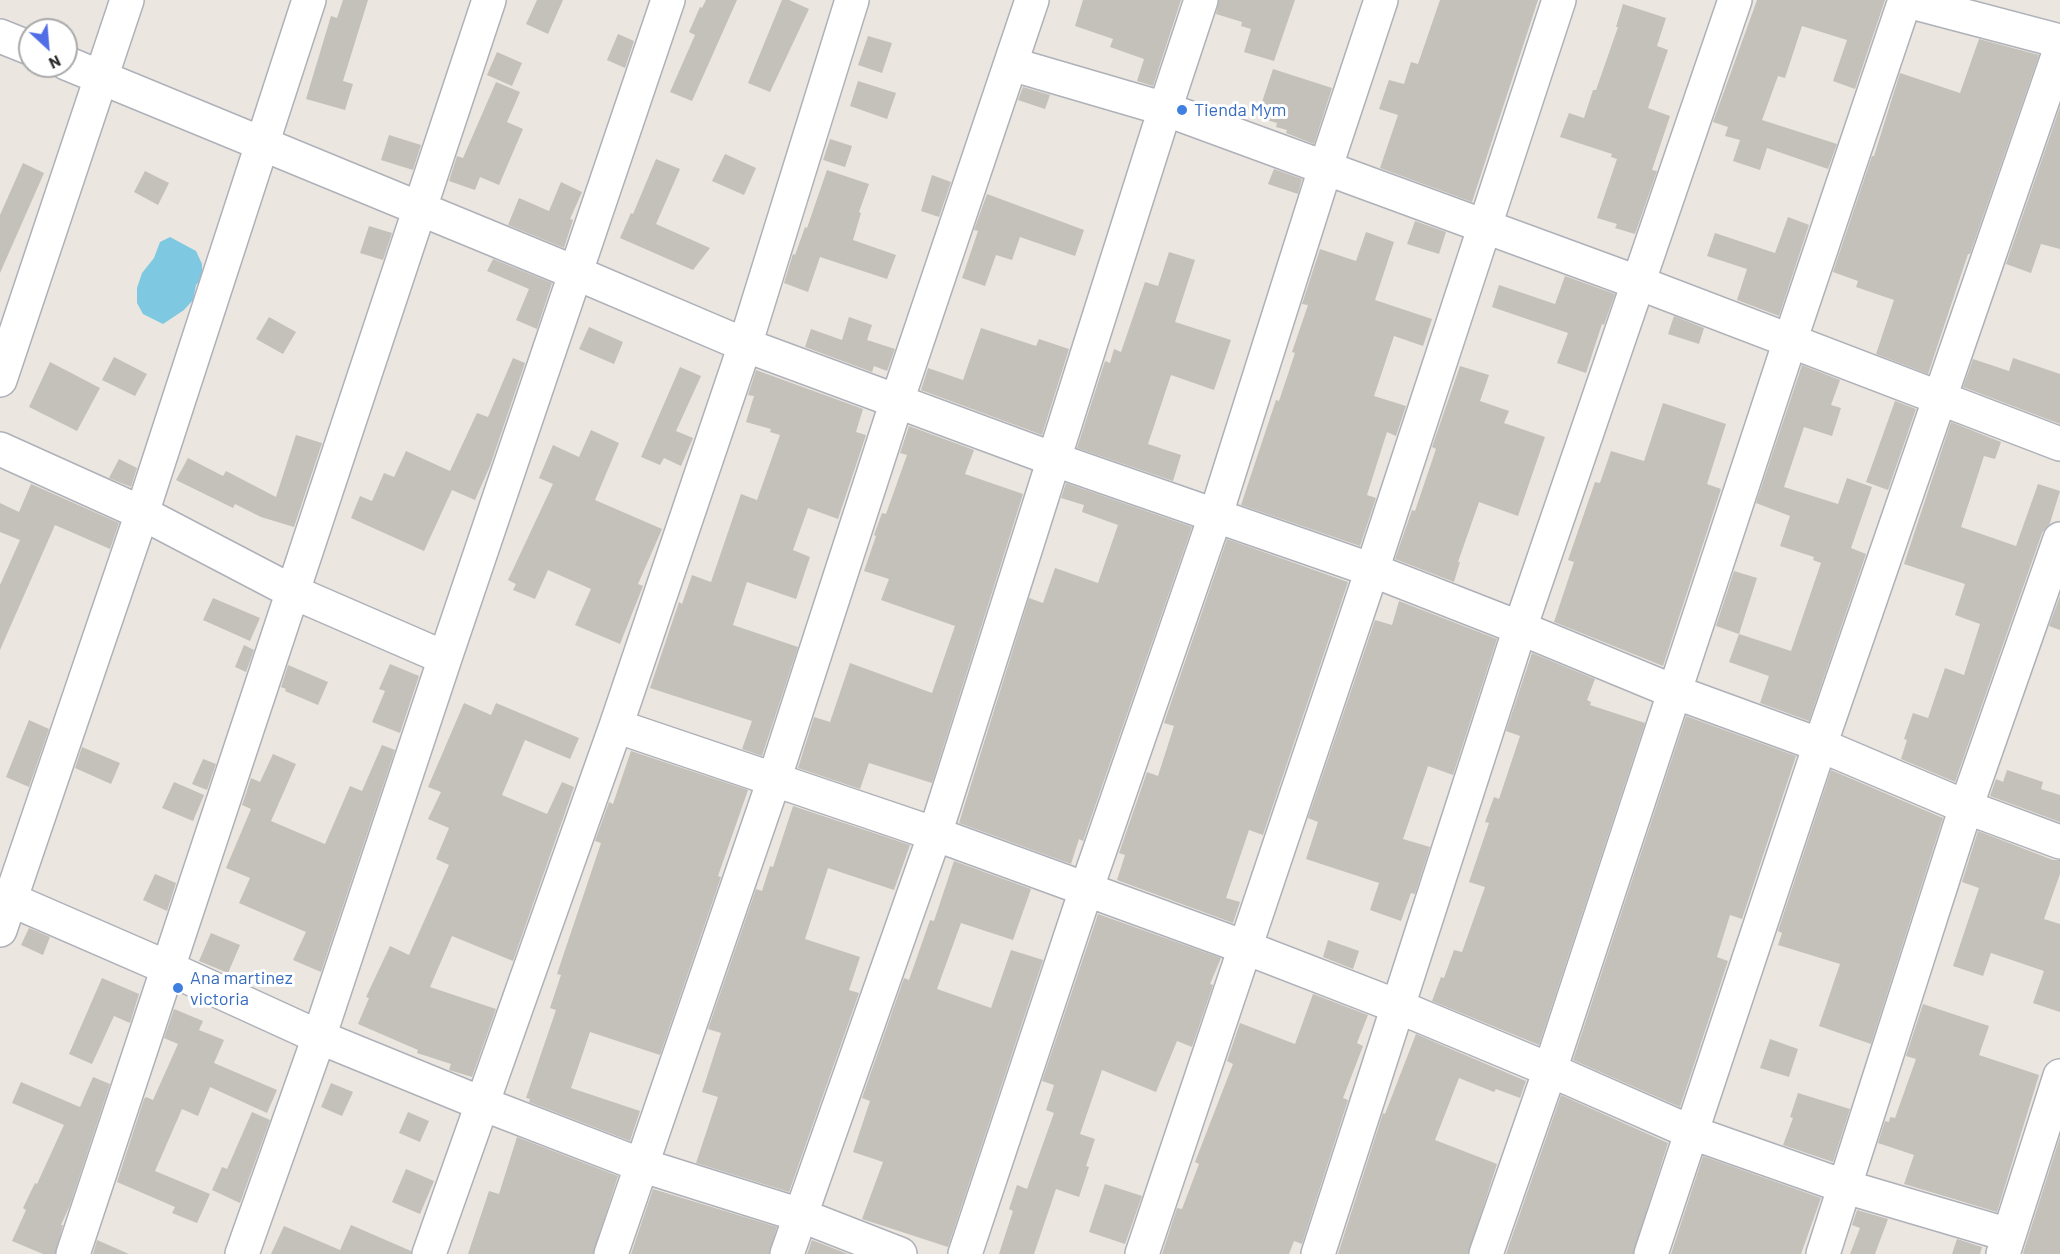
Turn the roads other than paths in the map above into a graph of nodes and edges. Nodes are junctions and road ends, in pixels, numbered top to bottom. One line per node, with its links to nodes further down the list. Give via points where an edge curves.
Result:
1 (127, 0): 18 (street)
2 (309, 0): 20 (street)
3 (489, 0): 22 (street)
4 (668, 0): 24 (street)
5 (852, 0): 27 (street)
6 (1032, 0): 16 (street)
7 (1201, 0): 19 (street)
8 (1382, 0): 21 (street)
9 (1559, 0): 23 (street)
10 (1735, 0): 25 (street)
11 (1905, 0): 13 (street); 26 (street)
12 (0, 36): 14 (street)
13 (2060, 42)
14 (18, 43)
15 (2060, 50): 29 (street)
16 (1011, 64): 19 (street); 30 (street)
17 (78, 68): 18 (street)
18 (101, 77): 20 (street); 28 (street)
19 (1165, 109): 21 (street); 33 (street)
20 (262, 144): 22 (street); 34 (street)
21 (1325, 168): 23 (street); 35 (street)
22 (419, 209): 24 (street); 38 (street)
23 (1485, 226): 25 (street); 37 (street)
24 (576, 273): 27 (street); 40 (street)
25 (1639, 283): 26 (street); 39 (street)
26 (1790, 341): 29 (street); 41 (street)
27 (744, 345): 30 (street); 42 (street)
28 (0, 380)
29 (1941, 398): 31 (street); 43 (street)
30 (897, 401): 33 (street); 44 (street)
31 (2060, 444)
32 (0, 449): 34 (street)
33 (1053, 459): 35 (street); 46 (street)
34 (142, 513): 38 (street); 49 (street)
35 (1215, 514): 37 (street); 48 (street)
36 (2060, 539): 45 (street)
37 (1372, 570): 39 (street); 50 (street)
38 (293, 592): 40 (street); 51 (street)
39 (1520, 628): 41 (street); 52 (street)
40 (445, 658): 53 (street)
41 (1675, 692): 43 (street); 54 (street)
42 (616, 726): 44 (street); 56 (street)
43 (1820, 746): 45 (street); 57 (street)
44 (774, 780): 46 (street); 58 (street)
45 (1966, 807): 47 (street); 59 (street)
46 (935, 834): 48 (street); 60 (street)
47 (2060, 842)
48 (1086, 890): 50 (street); 68 (street)
49 (3, 908): 51 (street)
50 (1244, 946): 52 (street); 69 (street)
51 (168, 968): 53 (street); 62 (street)
52 (1398, 1007): 54 (street); 70 (street)
53 (319, 1037): 56 (street); 63 (street)
54 (1550, 1070): 57 (street); 71 (street)
55 (2060, 1076): 61 (street)
56 (483, 1104): 58 (street); 64 (street)
57 (1692, 1133): 59 (street); 72 (street)
58 (641, 1165): 60 (street); 65 (street)
59 (1846, 1187): 61 (street); 73 (street)
60 (800, 1215): 66 (street); 67 (street)
61 (2006, 1245)
62 (73, 1254)
63 (242, 1254)
64 (429, 1254)
65 (610, 1254)
66 (787, 1254)
67 (900, 1254)
68 (965, 1254)
69 (1142, 1254)
70 (1318, 1254)
71 (1486, 1254)
72 (1651, 1254)
73 (1823, 1254)

